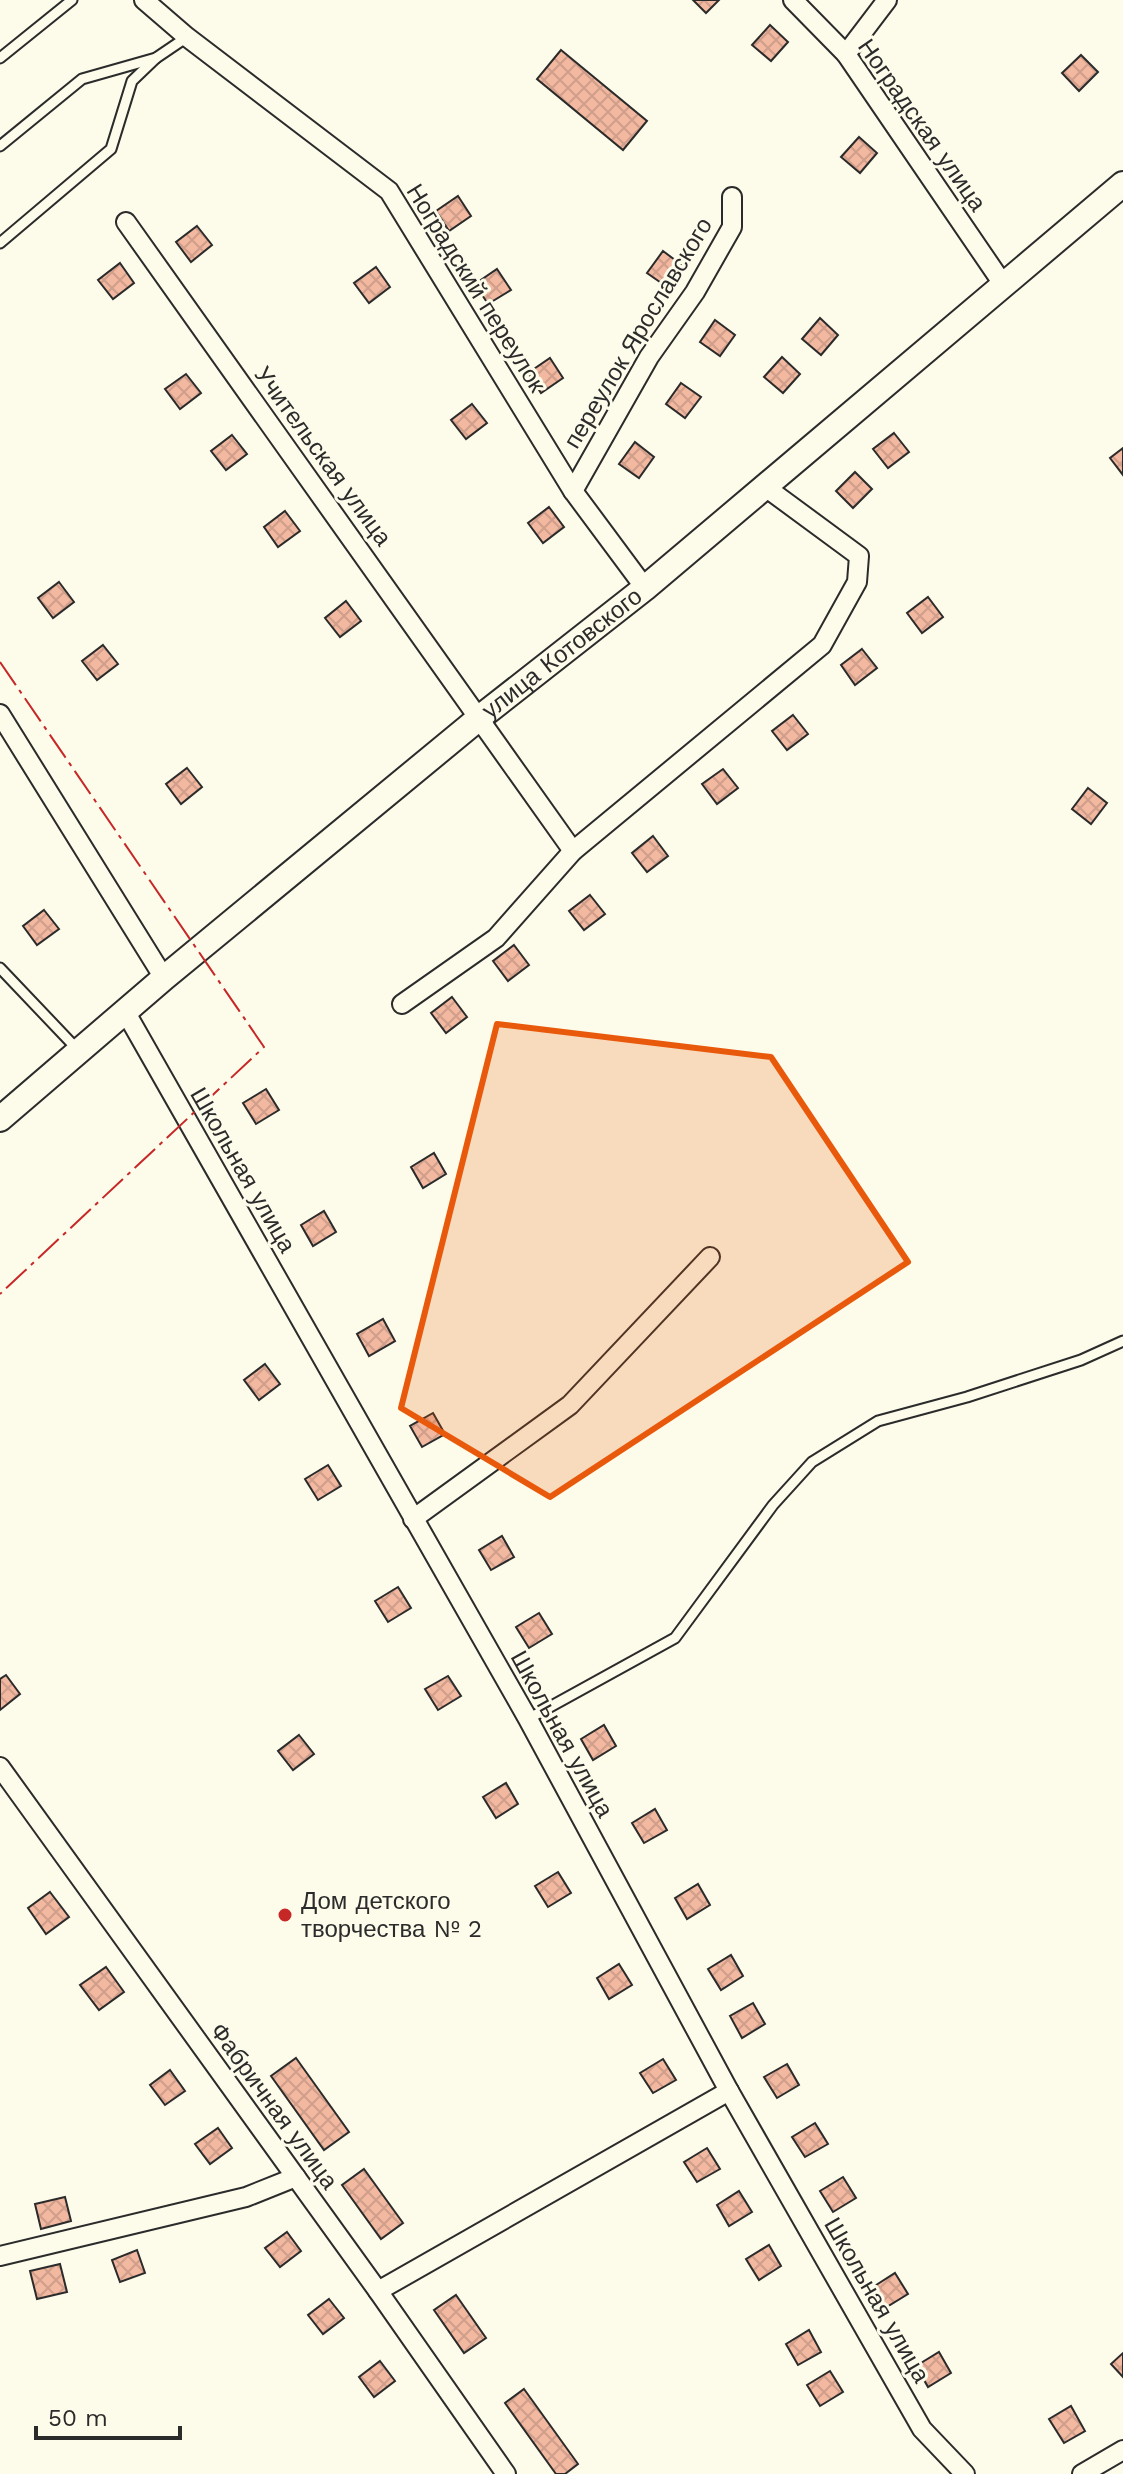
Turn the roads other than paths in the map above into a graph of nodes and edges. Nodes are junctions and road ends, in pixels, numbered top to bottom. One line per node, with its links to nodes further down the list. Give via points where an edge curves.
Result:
1 (72, 0): 7 (lane)
2 (144, 0): 5 (street, Ноградский переулок)
3 (793, 0): 6 (street, Ноградская улица)
4 (887, 0): 6 (street)
5 (187, 37): 8 (lane); 16 (street, Ноградский переулок, via 389,191)
6 (846, 54): 14 (street, Ноградская улица)
7 (0, 58)
8 (156, 58): 9 (lane, via 82,79); 13 (lane, via 132,81 111,149)
9 (0, 146)
10 (1123, 184): 14 (main road, улица Котовского)
11 (732, 197): 16 (street, переулок Ярославского, via 732,227 649,357)
12 (126, 222): 19 (street, Учительская улица)
13 (0, 243)
14 (1003, 284): 15 (main road, улица Котовского)
15 (764, 486): 17 (main road, улица Котовского); 20 (street, via 859,556 857,582 822,645)
16 (573, 491): 17 (street, Ноградский переулок)
17 (645, 588): 19 (main road, улица Котовского)
18 (0, 714): 22 (street)
19 (478, 719): 20 (street, Учительская улица); 22 (main road, улица Котовского)
20 (573, 851): 23 (street, via 496,938)
21 (0, 968): 25 (lane)
22 (164, 978): 24 (main road, улица Котовского)
23 (402, 1004)
24 (125, 1011): 25 (main road, улица Котовского); 29 (street, Школьная улица)
25 (79, 1052): 26 (main road, улица Котовского)
26 (0, 1119)
27 (710, 1257): 29 (street, via 570,1405)
28 (1123, 1341): 30 (lane, via 1081,1360 878,1421 812,1462 773,1505 675,1638)
29 (413, 1519): 30 (street, Школьная улица)
30 (528, 1719): 32 (street, Школьная улица)
31 (0, 1767): 33 (street, Фабричная улица)
32 (729, 2091): 35 (street); 38 (street, Школьная улица, via 922,2429)
33 (296, 2177): 34 (street, via 246,2197); 35 (street, Фабричная улица)
34 (0, 2256)
35 (378, 2291): 37 (street, Фабричная улица)
36 (1123, 2450): 39 (street)
37 (506, 2474)
38 (965, 2474)
39 (1082, 2474)

